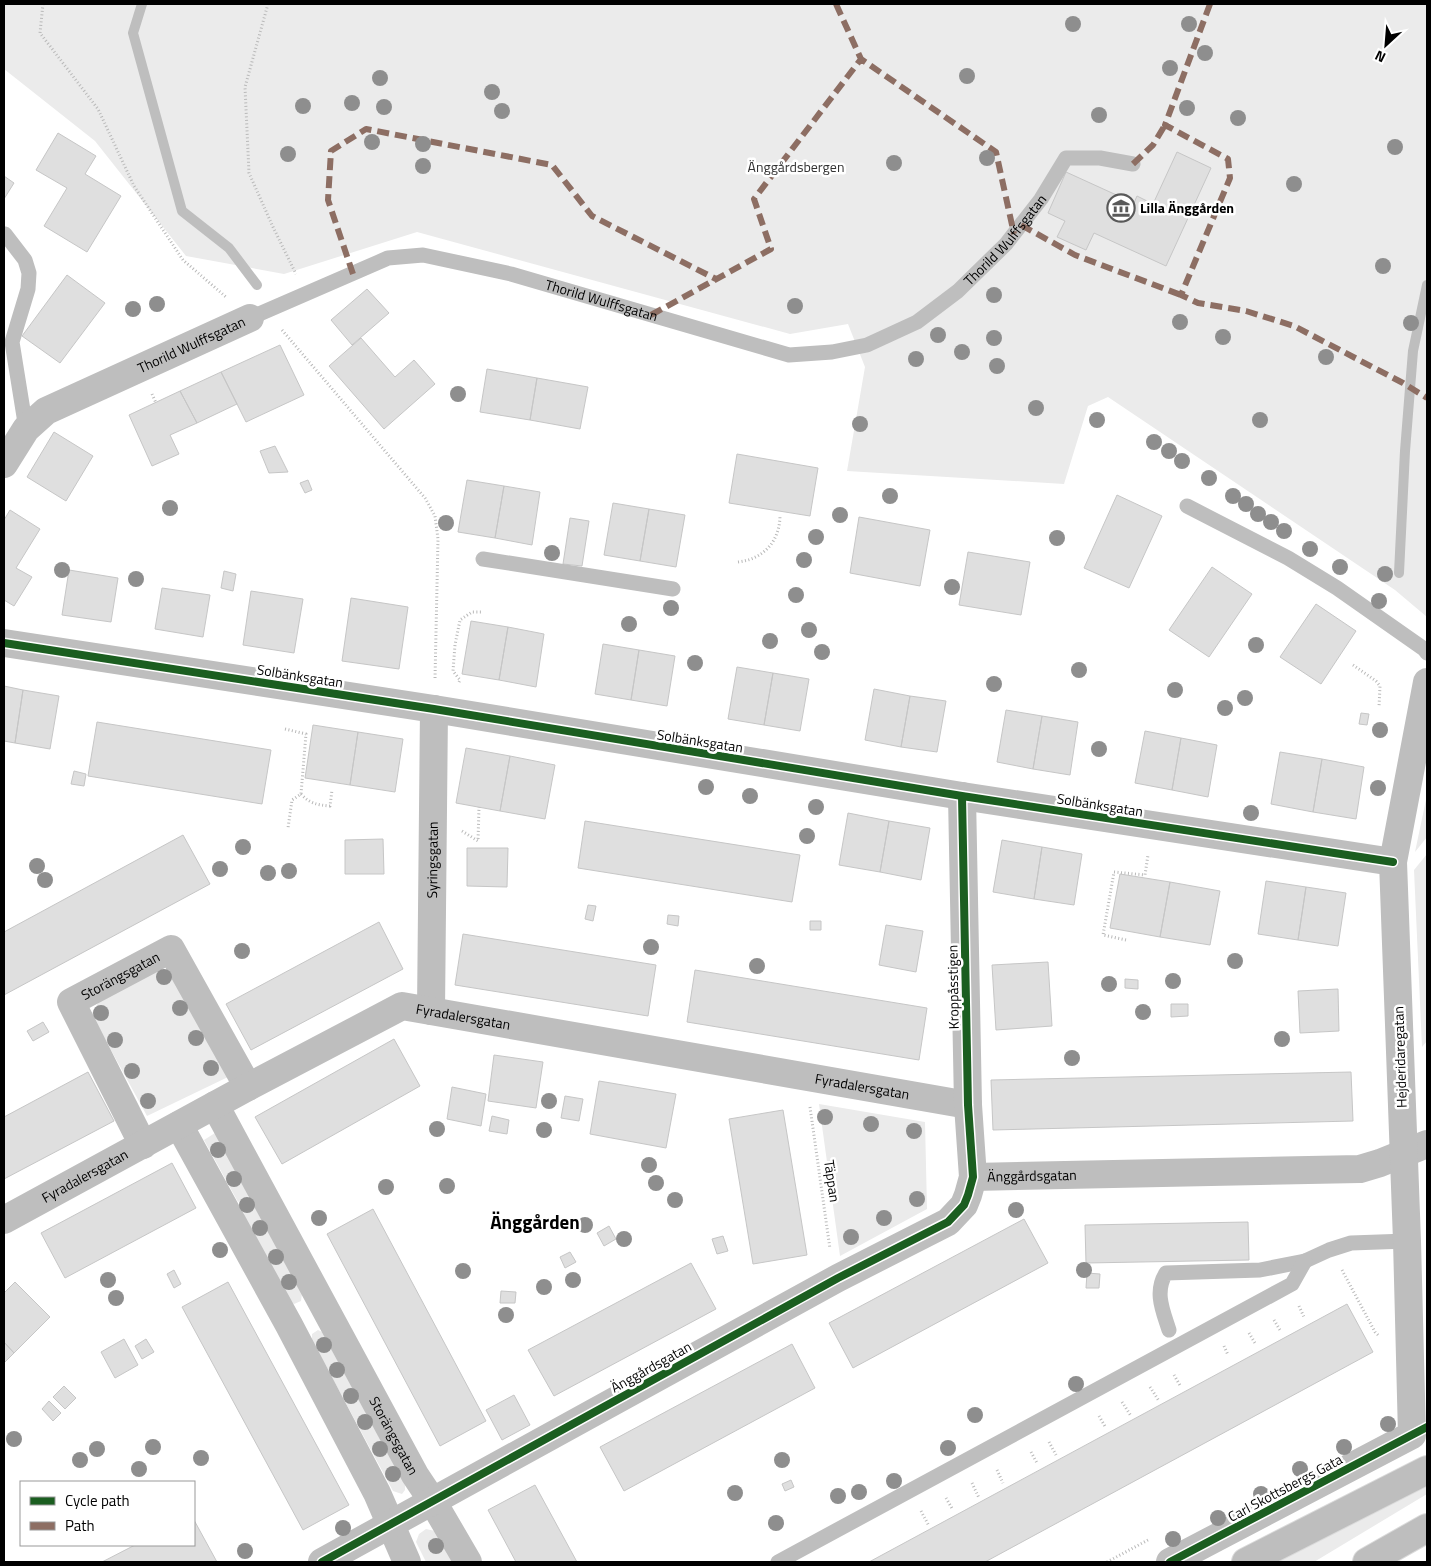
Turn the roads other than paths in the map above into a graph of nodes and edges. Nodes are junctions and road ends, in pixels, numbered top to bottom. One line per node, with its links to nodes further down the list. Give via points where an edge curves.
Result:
1 (1133, 164): 3 (lane, Thorild Wulffsgatan, via 1100,158 1066,158 1041,199 1006,244 958,291 917,322 867,345 832,352 789,356 511,274 423,255 388,258)
2 (5, 234): 4 (lane, via 25,260 30,273 12,342)
3 (250, 318): 4 (street, Thorild Wulffsgatan, via 46,411)
4 (26, 429): 5 (street, Thorild Wulffsgatan)
5 (4, 464)
6 (1187, 506): 10 (lane, via 1288,558 1337,588)
7 (483, 559): 8 (lane)
8 (673, 589)
9 (4, 643): 12 (street, Solbänksgatan)
10 (1427, 653)
11 (1427, 682): 13 (street, Hejderidaregatan)
12 (434, 709): 14 (street, Solbänksgatan); 16 (street, Syringsgatan)
13 (1424, 720): 15 (street, Hejderidaregatan)
14 (962, 796): 15 (street, Solbänksgatan); 19 (street, Kroppåsstigen)
15 (1393, 862): 22 (street, Hejderidaregatan)
16 (430, 1011): 17 (street, Fyradalersgatan, via 402,1006); 19 (street, Fyradalersgatan)
17 (248, 1087): 18 (street, Fyradalersgatan); 21 (street, Storängsgatan, via 171,949 71,1002)
18 (215, 1105): 20 (street, Fyradalersgatan); 27 (street, Storängsgatan)
19 (968, 1105): 23 (street, Kroppåsstigen)
20 (179, 1125): 21 (street, Fyradalersgatan); 28 (street)
21 (143, 1145): 24 (street, Fyradalersgatan)
22 (1415, 1148): 23 (street, Änggårdsgatan, via 1360,1169); 25 (street, Hejderidaregatan)
23 (973, 1177): 32 (street, Änggårdsgatan, via 964,1204 948,1222 838,1278)
24 (4, 1220)
25 (1407, 1240): 26 (lane, via 1351,1242); 30 (street, Hejderidaregatan)
26 (1305, 1261): 29 (lane, via 1260,1270 1166,1273 1160,1281 1159,1297); 38 (lane, via 1292,1284)
27 (323, 1307): 28 (street); 32 (street, Storängsgatan)
28 (289, 1325): 33 (street)
29 (1169, 1330)
30 (1412, 1435): 39 (street, Carl Skottsbergs Gata)
31 (1427, 1470): 40 (street)
32 (433, 1502): 33 (street, Änggårdsgatan); 37 (street, Storängsgatan)
33 (391, 1525): 35 (street, Änggårdsgatan); 36 (street)
34 (1427, 1528): 41 (street)
35 (322, 1562)
36 (407, 1562)
37 (468, 1562)
38 (778, 1562)
39 (1170, 1562)
40 (1246, 1562)
41 (1367, 1562)

